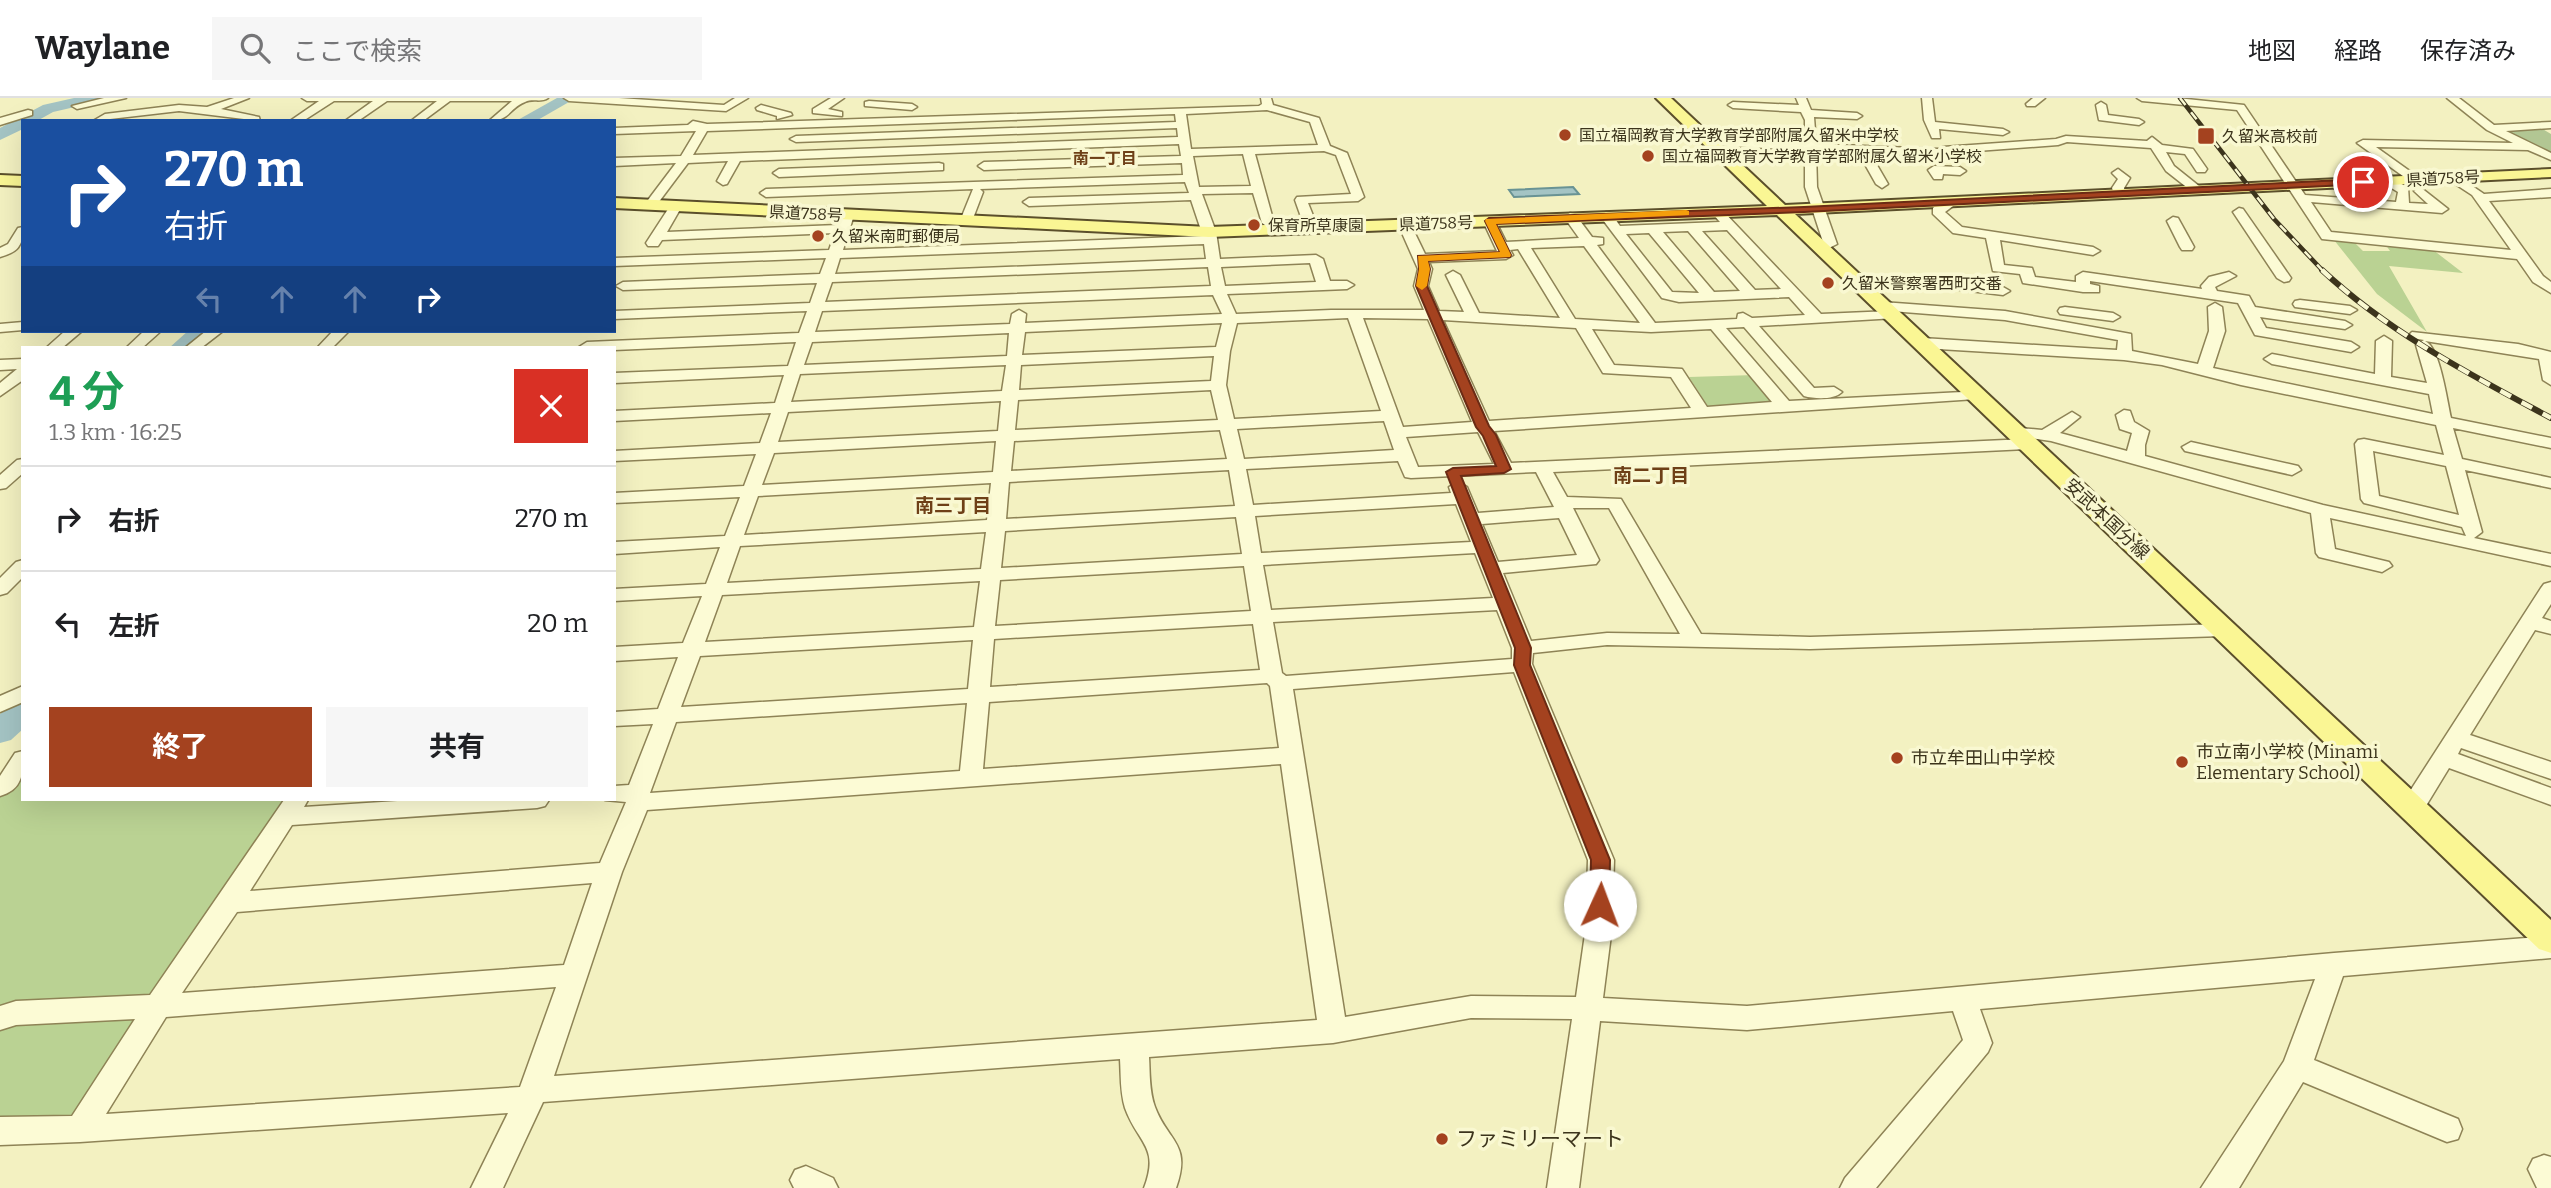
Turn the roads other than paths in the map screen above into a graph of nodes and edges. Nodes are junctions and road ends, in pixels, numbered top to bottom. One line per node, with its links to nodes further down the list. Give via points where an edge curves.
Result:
1 (121, 98): 19 (street)
2 (244, 98): 32 (street)
3 (307, 98): 16 (street)
4 (448, 98): 5 (street); 17 (street); 46 (street)
5 (460, 98): 6 (street); 47 (street)
6 (523, 98): 7 (street); 48 (street)
7 (543, 98)
8 (569, 98): 9 (street)
9 (584, 98): 18 (street)
10 (743, 98): 20 (street, via 726,108)
11 (839, 98): 54 (street, via 817,111 838,114)
12 (1663, 98): 74 (main road, 安武本国分線)
13 (1927, 98): 57 (street)
14 (2141, 98): 22 (street); 38 (street)
15 (2452, 98): 61 (street)
16 (330, 99): 17 (street); 44 (street)
17 (383, 99): 45 (street)
18 (633, 100): 20 (street); 59 (street, via 637,112)
19 (100, 101): 27 (street); 42 (street, via 96,105)
20 (679, 101)
21 (1085, 102): 37 (street, via 1074,106)
22 (2238, 102): 123 (street)
23 (1267, 103): 70 (street); 84 (street, via 1315,120)
24 (869, 104): 25 (street)
25 (915, 104): 49 (street)
26 (2101, 105): 53 (street, via 2103,118)
27 (77, 106)
28 (1733, 106): 29 (street)
29 (1804, 106): 30 (street); 40 (street); 85 (street)
30 (1829, 106)
31 (761, 108): 56 (street, via 787,115)
32 (209, 110): 42 (street, via 170,108); 43 (street)
33 (1008, 111): 34 (street); 39 (street); 64 (street)
34 (963, 112): 49 (street); 66 (street)
35 (1111, 112): 37 (street); 41 (street); 60 (street)
36 (28, 113): 51 (street)
37 (1072, 113): 39 (street); 62 (street)
38 (2153, 113)
39 (1041, 114): 65 (street)
40 (1857, 116)
41 (1145, 118): 60 (street); 70 (street); 73 (street)
42 (102, 119)
43 (247, 119)
44 (298, 119)
45 (353, 119)
46 (419, 119)
47 (432, 119)
48 (497, 119)
49 (920, 119): 50 (street); 67 (street)
50 (884, 120): 52 (street); 68 (street)
51 (0, 122)
52 (842, 122): 54 (street); 69 (street)
53 (2139, 122)
54 (824, 123): 55 (street)
55 (802, 124): 56 (street); 71 (street)
56 (767, 125): 76 (street)
57 (1931, 125): 72 (street); 88 (street)
58 (2551, 125): 61 (street)
59 (704, 127): 63 (street); 76 (street); 97 (street)
60 (1112, 127): 62 (street)
61 (2491, 128): 82 (street)
62 (1080, 129): 65 (street); 77 (street)
63 (616, 131)
64 (1004, 131): 65 (street); 66 (street); 81 (street)
65 (1040, 131): 79 (street)
66 (962, 132): 67 (street); 83 (street)
67 (920, 134): 68 (street); 86 (street)
68 (879, 136): 69 (street); 89 (street)
69 (837, 138): 71 (street); 92 (street)
70 (1184, 138): 73 (street); 87 (street); 99 (street); 119 (street)
71 (796, 139): 94 (street)
72 (2066, 139): 75 (street); 78 (street)
73 (1146, 142): 77 (street)
74 (1710, 142): 85 (street); 136 (main road, 安武本国分線)
75 (2053, 142): 80 (street); 93 (street)
76 (741, 144): 94 (street); 97 (street); 112 (street)
77 (1080, 144): 79 (street)
78 (2155, 144): 103 (street, via 2189,151); 121 (street, via 2170,168)
79 (1035, 146): 81 (street); 99 (street)
80 (1983, 146): 88 (street); 95 (street, via 1996,154)
81 (1001, 147): 83 (street)
82 (2532, 147): 96 (street); 116 (street, via 2363,143)
83 (958, 148): 86 (street)
84 (1325, 148): 87 (street); 151 (street, via 1341,153 1358,197 1301,200)
85 (1812, 148): 91 (street); 134 (street, via 1811,187)
86 (917, 150): 90 (street)
87 (1248, 150): 120 (street)
88 (1943, 150): 91 (street)
89 (875, 151): 90 (street); 92 (street)
90 (895, 151): 102 (street)
91 (1863, 151): 115 (street)
92 (832, 153): 94 (street)
93 (2072, 153)
94 (789, 155): 105 (street)
95 (2034, 155)
96 (2551, 157)
97 (685, 159): 98 (street); 131 (street)
98 (616, 162)
99 (1028, 164): 100 (street); 114 (street)
100 (984, 166)
101 (939, 167): 102 (street)
102 (891, 169): 105 (street); 118 (street)
103 (2201, 169)
104 (1960, 171): 108 (street, via 1934,170)
105 (779, 173): 124 (street)
106 (2118, 173): 126 (street, via 2124,178)
107 (2551, 173): 109 (main road, 県道758号)
108 (1938, 176)
109 (2452, 178): 116 (main road, 県道758号); 127 (street)
110 (0, 180): 111 (main road)
111 (21, 180): 117 (street)
112 (723, 181)
113 (2386, 181): 116 (main road, 県道758号); 123 (main road, 県道758号); 133 (street, via 2404,190)
114 (1030, 183): 118 (street); 119 (street)
115 (1882, 184)
116 (2417, 186): 133 (street, via 2442,209)
117 (0, 188)
118 (888, 189): 124 (street); 140 (street)
119 (1194, 189): 120 (street); 129 (street); 156 (street)
120 (1259, 190): 146 (street)
121 (2198, 190): 123 (main road, 県道758号); 126 (main road, 県道758号)
122 (977, 192): 142 (street)
123 (2297, 192): 133 (street); 167 (street, via 2327,236)
124 (766, 193): 135 (street)
125 (2551, 193): 127 (street)
126 (2119, 194): 130 (main road, 県道758号)
127 (2481, 198): 167 (street)
128 (616, 202): 131 (main road, 県道758号)
129 (1029, 202)
130 (1944, 202): 134 (main road, 県道758号); 157 (street, via 1947,206 1937,211 1958,230)
131 (651, 204): 132 (main road, 県道758号)
132 (676, 206): 135 (main road, 県道758号); 155 (street)
133 (2402, 207)
134 (1819, 209): 136 (main road, 県道758号); 163 (street, via 1830,244)
135 (757, 210): 145 (main road, 県道758号)
136 (1780, 210): 137 (main road, 県道758号); 163 (main road, 安武本国分線)
137 (1717, 212): 139 (main road, 県道758号); 149 (street)
138 (2239, 212): 177 (street)
139 (1606, 216): 141 (main road, 県道758号); 154 (street)
140 (888, 217): 142 (main road, 県道758号); 145 (main road, 県道758号)
141 (1570, 217): 143 (main road, 県道758号); 158 (street)
142 (966, 221): 148 (main road, 県道758号)
143 (1489, 221): 147 (main road, 県道758号); 161 (street)
144 (2173, 221): 162 (street)
145 (845, 222): 155 (street); 165 (street)
146 (1268, 223)
147 (1404, 224): 151 (main road, 県道758号); 168 (street)
148 (1027, 225): 156 (main road, 県道758号); 160 (street)
149 (1730, 226): 150 (street); 189 (street)
150 (1691, 227): 152 (street); 190 (street)
151 (1311, 228): 156 (main road, 県道758号)
152 (1653, 229): 154 (street); 192 (street)
153 (21, 234): 166 (street, via 13,247)
154 (1618, 235): 158 (street); 192 (street, via 1667,295)
155 (658, 236): 169 (street)
156 (1209, 236): 160 (street); 172 (street)
157 (1992, 236): 164 (street); 184 (street, via 1998,268 2027,271 2028,280)
158 (1588, 242): 159 (street); 216 (street)
159 (1522, 245): 161 (street); 211 (street)
160 (1025, 246): 165 (street); 173 (street)
161 (1502, 246): 168 (street, via 1506,255)
162 (2187, 247)
163 (1821, 248): 179 (main road, 安武本国分線)
164 (2093, 251)
165 (833, 252): 169 (street); 176 (street)
166 (0, 253)
167 (2521, 255): 178 (street)
168 (1422, 258): 201 (street, via 1422,286)
169 (641, 260): 171 (street); 182 (street)
170 (1292, 260): 172 (street); 180 (street, via 1315,259); 183 (street)
171 (616, 261)
172 (1213, 263): 173 (street); 185 (street)
173 (1023, 270): 176 (street); 194 (street)
174 (1453, 275): 205 (street)
175 (2229, 276): 195 (street, via 2207,286)
176 (824, 278): 182 (street); 196 (street)
177 (2284, 278)
178 (2544, 280): 186 (street)
179 (1860, 284): 187 (street, via 1912,280); 197 (main road, 安武本国分線)
180 (1324, 285): 181 (street); 183 (street)
181 (1347, 285)
182 (623, 286): 193 (street)
183 (1301, 286): 185 (street)
184 (2082, 288): 188 (street); 195 (street, via 2083,276)
185 (1219, 289): 194 (street); 204 (street)
186 (2551, 289)
187 (2003, 290)
188 (2113, 292)
189 (1793, 293): 190 (street); 206 (street)
190 (1755, 295): 191 (street); 207 (street)
191 (1727, 296): 192 (street); 210 (street)
192 (1710, 297)
193 (616, 298)
194 (1021, 299): 196 (street); 214 (street)
195 (2213, 301): 198 (street, via 2244,299); 241 (street, via 2217,331)
196 (815, 307): 199 (street); 222 (street)
197 (1887, 310): 206 (street); 208 (street, via 1910,306); 224 (main road, 安武本国分線)
198 (2250, 311): 203 (street, via 2290,317); 231 (street, via 2260,331)
199 (616, 314)
200 (1354, 314): 201 (street); 204 (street); 255 (street)
201 (1435, 317): 205 (street); 261 (street)
202 (2113, 317): 209 (street, via 2061,311 2054,312)
203 (2347, 317)
204 (1231, 319): 214 (street); 233 (street)
205 (1475, 319): 211 (street)
206 (1817, 319): 207 (street)
207 (1783, 321): 210 (street)
208 (2035, 321): 209 (street); 232 (street)
209 (2057, 323): 234 (street, via 2126,337)
210 (1749, 324): 213 (street); 251 (street, via 1810,393 1837,392)
211 (1576, 325): 216 (street); 254 (street, via 1609,370 1676,372)
212 (21, 326): 215 (street)
213 (1716, 326): 216 (street); 253 (street)
214 (1018, 327): 222 (street); 237 (street)
215 (0, 328)
216 (1651, 328)
217 (71, 333): 225 (street)
218 (151, 333): 226 (street)
219 (169, 333): 227 (street)
220 (212, 333): 228 (street)
221 (339, 333): 229 (street)
222 (803, 338): 230 (street); 240 (street)
223 (2384, 341): 244 (street)
224 (1922, 343): 232 (street); 249 (main road, 安武本国分線)
225 (55, 346)
226 (135, 346)
227 (154, 346)
228 (195, 346)
229 (326, 346)
230 (616, 347)
231 (2350, 347)
232 (2049, 350): 234 (street)
233 (1222, 351): 237 (street); 246 (street)
234 (2124, 355): 241 (street)
235 (2549, 356): 245 (street); 247 (street, via 2421,340)
236 (2272, 359): 244 (street)
237 (1014, 360): 240 (street); 250 (street)
238 (21, 364): 239 (street)
239 (0, 365)
240 (793, 370): 243 (street); 252 (street)
241 (2204, 371): 259 (street)
242 (21, 374): 248 (street)
243 (616, 378)
244 (2383, 380): 247 (street)
245 (2551, 380)
246 (1218, 385): 250 (street); 260 (street)
247 (2436, 390): 259 (street)
248 (0, 391)
249 (1976, 394): 251 (street); 264 (main road, 安武本国分線)
250 (1010, 396): 252 (street); 263 (street)
251 (1846, 403): 253 (street)
252 (780, 407): 257 (street); 267 (street)
253 (1785, 407): 254 (street)
254 (1703, 413): 261 (street)
255 (1390, 415): 260 (street); 262 (street)
256 (2124, 415): 271 (street, via 2126,425 2141,431)
257 (616, 416)
258 (2072, 417): 264 (street)
259 (2443, 421): 265 (street); 272 (street)
260 (1229, 425): 263 (street); 274 (street)
261 (1483, 427): 262 (street); 276 (street)
262 (1398, 432): 269 (street)
263 (1007, 437): 267 (street); 280 (street)
264 (2028, 437): 271 (street); 275 (street); 309 (main road, 安武本国分線)
265 (2551, 443)
266 (2192, 447): 277 (street)
267 (767, 448): 270 (street); 282 (street)
268 (21, 450): 279 (street)
269 (1406, 455): 274 (street); 278 (street, via 1411,473)
270 (616, 456)
271 (2136, 461): 286 (street)
272 (2454, 463): 281 (street); 289 (street); 289 (street, via 2364,444 2370,499)
273 (21, 465): 279 (street)
274 (1237, 465): 280 (street); 287 (street)
275 (1542, 467): 276 (street); 285 (street)
276 (1504, 469): 278 (street)
277 (2292, 470)
278 (1453, 472): 284 (street)
279 (6, 476)
280 (1003, 477): 282 (street); 290 (street)
281 (2551, 483)
282 (749, 491): 283 (street); 291 (street)
283 (616, 498)
284 (1462, 498): 287 (street); 288 (street)
285 (1563, 507): 288 (street); 299 (street, via 1589,560); 311 (street, via 1615,503)
286 (2320, 510): 292 (street); 297 (street, via 2326,553)
287 (1246, 512): 290 (street); 295 (street)
288 (1471, 519): 293 (street)
289 (2470, 523): 292 (street)
290 (995, 525): 291 (street); 300 (street)
291 (732, 541): 294 (street); 303 (street)
292 (2476, 544): 296 (street)
293 (1482, 547): 295 (street); 299 (street)
294 (616, 548)
295 (1254, 559): 300 (street); 306 (street)
296 (2551, 560)
297 (2382, 566)
298 (21, 568): 302 (street)
299 (1491, 568): 305 (street)
300 (991, 574): 303 (street); 310 (street)
301 (2551, 588): 307 (street)
302 (0, 589)
303 (713, 590): 304 (street); 312 (street)
304 (616, 595)
305 (1504, 603): 306 (street); 314 (street)
306 (1263, 615): 310 (street); 315 (street)
307 (2530, 621): 308 (street); 321 (street)
308 (2551, 628)
309 (2223, 630): 311 (street, via 1810,643); 332 (main road, 安武本国分線)
310 (984, 632): 312 (street); 317 (street)
311 (1693, 641): 314 (street, via 1606,639)
312 (691, 649): 313 (street); 319 (street)
313 (616, 654)
314 (1523, 656): 315 (street); 341 (street, via 1601,860 1599,927)
315 (1277, 679): 317 (street); 322 (street)
316 (21, 694): 318 (street)
317 (977, 697): 319 (street); 325 (street)
318 (0, 705)
319 (667, 715): 320 (street); 328 (street)
320 (616, 719)
321 (2446, 753): 324 (street); 327 (street); 329 (street); 332 (street)
322 (1293, 755): 325 (street); 343 (street)
323 (21, 762): 326 (street)
324 (2551, 771)
325 (971, 778): 328 (street)
326 (0, 788)
327 (2521, 794)
328 (630, 796): 333 (street)
329 (2551, 797)
330 (506, 801): 331 (street)
331 (290, 808): 334 (street)
332 (2412, 808): 335 (main road, 安武本国分線)
333 (609, 872): 334 (street); 338 (street)
334 (229, 903): 340 (street)
335 (2551, 940)
336 (2551, 947): 337 (street)
337 (2334, 964): 339 (street); 345 (street)
338 (572, 975): 340 (street); 346 (street)
339 (1962, 997): 341 (street, via 1747,1018); 353 (street, via 1978,1043)
340 (158, 1006): 342 (street, via 16,1013); 347 (street)
341 (1588, 1008): 343 (street, via 1471,1007); 352 (street)
342 (0, 1018)
343 (1333, 1031): 344 (street)
344 (1134, 1046): 346 (street); 351 (street, via 1140,1107 1166,1148 1166,1175)
345 (2297, 1066): 348 (street); 354 (street)
346 (531, 1094): 347 (street); 350 (street)
347 (80, 1129): 349 (street)
348 (2447, 1129)
349 (0, 1131)
350 (487, 1188)
351 (1160, 1188)
352 (1563, 1188)
353 (1856, 1188)
354 (2217, 1188)

